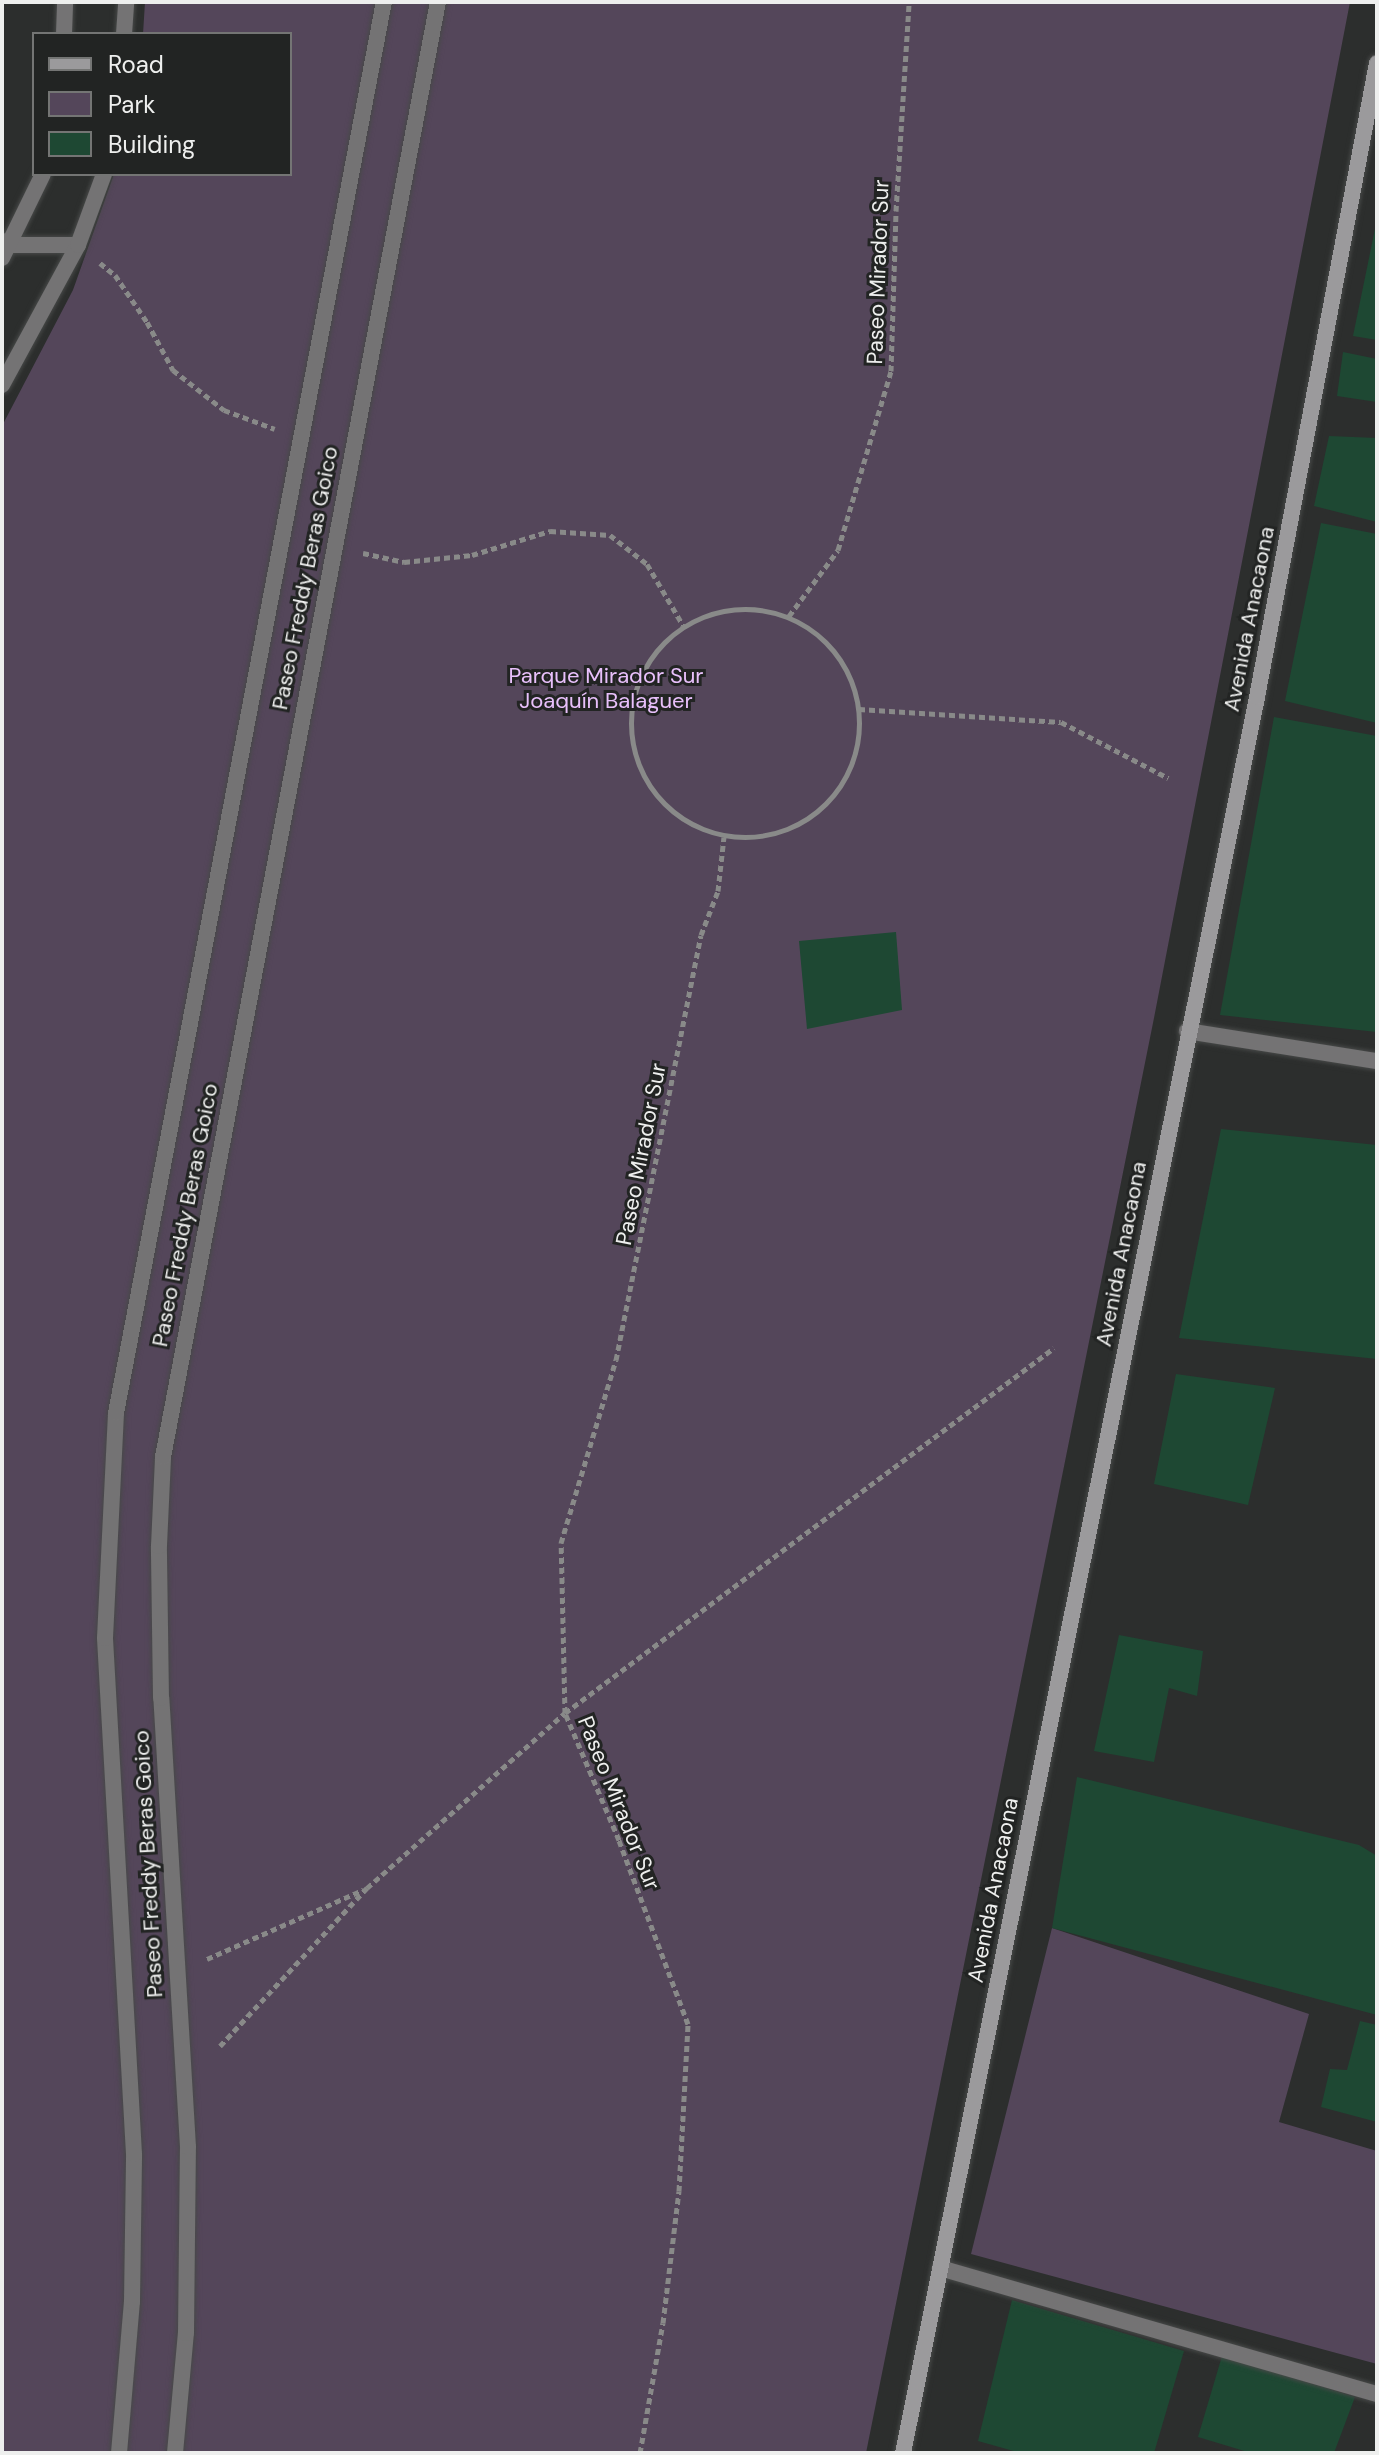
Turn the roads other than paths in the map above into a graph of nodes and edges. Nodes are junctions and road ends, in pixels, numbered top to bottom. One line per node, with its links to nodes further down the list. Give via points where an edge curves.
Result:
1 (65, 2): 5 (street)
2 (126, 2): 6 (street)
3 (384, 2): 17 (street, Paseo Freddy Beras Goico, via 116,1413 105,1638 134,2154 132,2302)
4 (438, 2): 18 (street, Paseo Freddy Beras Goico, via 163,1457 161,1698 188,2147 186,2333)
5 (64, 32)
6 (124, 32)
7 (1377, 63): 13 (main road, Avenida Anacaona, via 1257,697)
8 (42, 176): 11 (street)
9 (103, 176): 10 (street)
10 (78, 245): 11 (street); 12 (street)
11 (4, 248)
12 (2, 385)
13 (1187, 1031): 14 (street); 15 (main road, Avenida Anacaona)
14 (1377, 1061)
15 (940, 2268): 16 (street); 19 (main road, Avenida Anacaona)
16 (1377, 2394)
17 (119, 2453)
18 (175, 2453)
19 (903, 2453)

